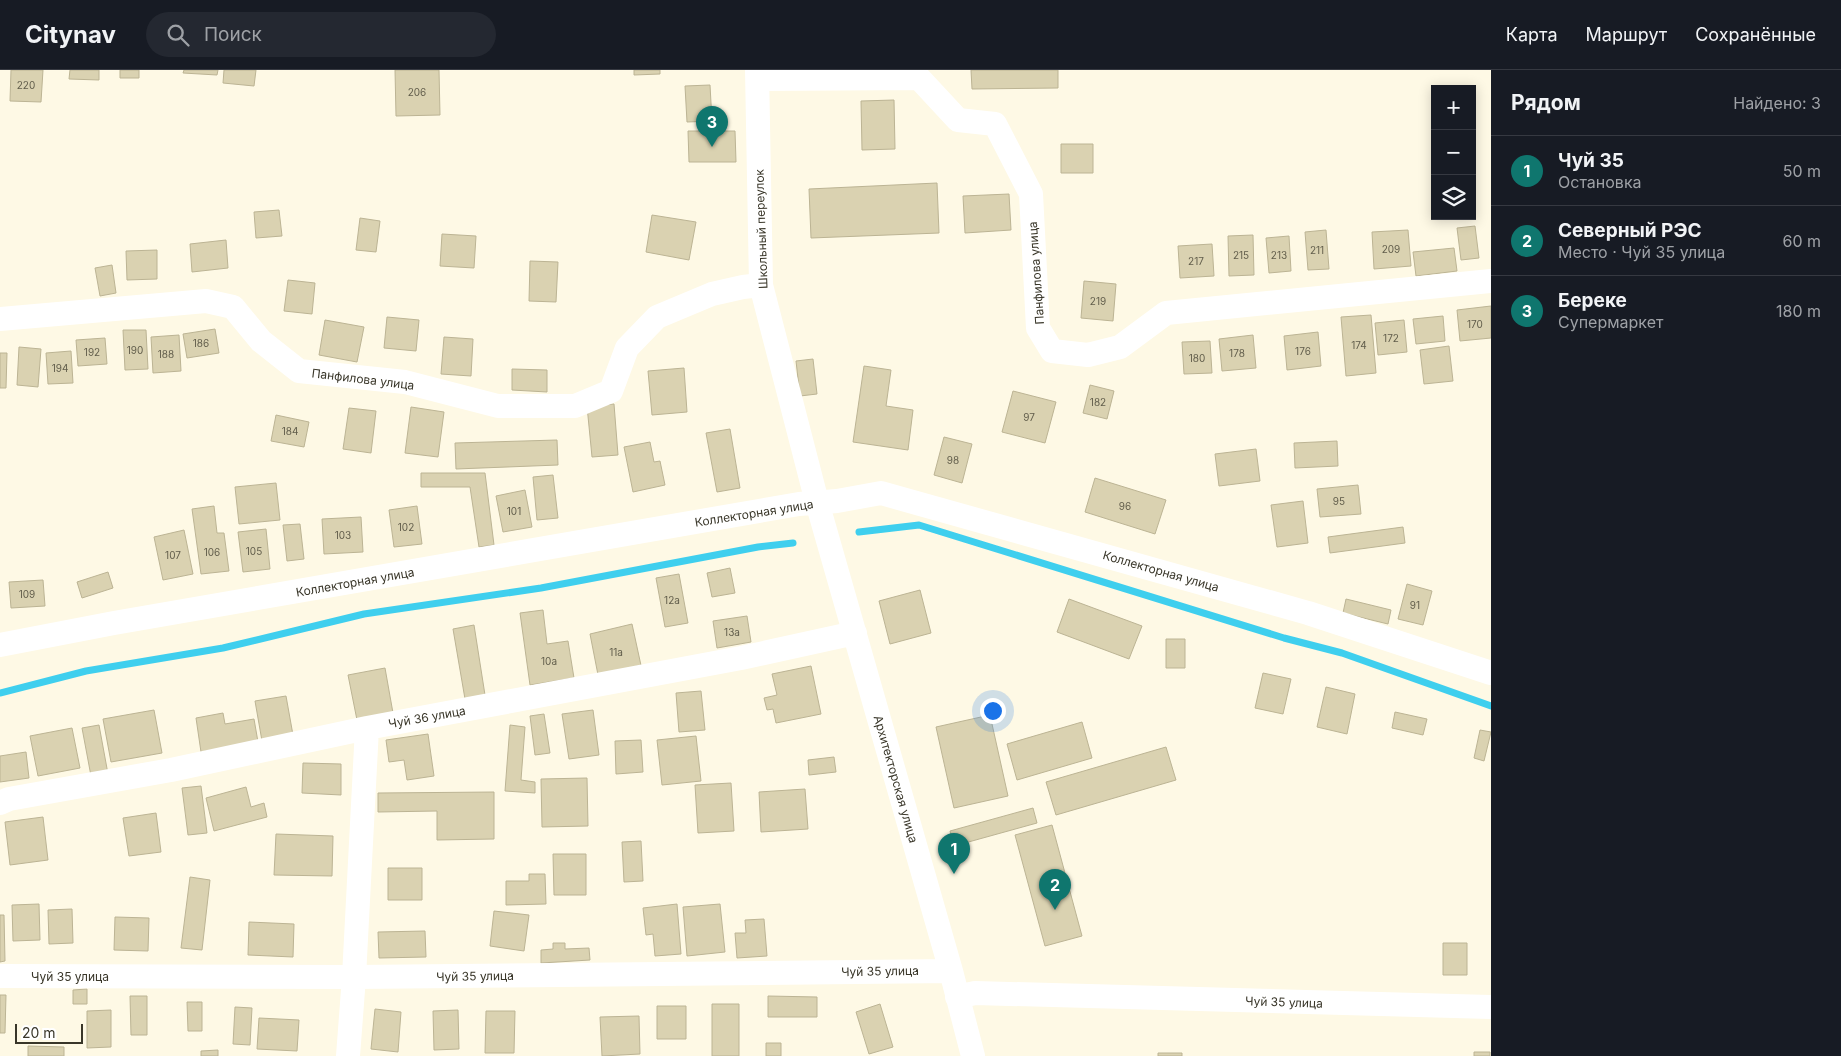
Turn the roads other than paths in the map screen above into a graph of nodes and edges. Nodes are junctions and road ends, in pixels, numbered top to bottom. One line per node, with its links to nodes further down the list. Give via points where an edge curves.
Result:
1 (757, 75): 2 (street, Панфилова улица, via 919,78 958,120 995,124 1031,194 1038,328 1052,351 1088,355 1120,347 1166,313); 3 (street, Школьный переулок)
2 (1491, 281)
3 (761, 285): 4 (street, Панфилова улица, via 712,294 657,317 627,348 611,391 575,406 498,406 405,382 299,371 260,341 233,307 206,301); 5 (street, Школьный переулок)
4 (0, 319)
5 (817, 502): 6 (street, Архитекторская улица); 7 (street, Коллекторная улица); 8 (street, Коллекторная улица, via 881,493 1308,612)
6 (855, 633): 9 (street, Чуй 36 улица, via 742,658); 11 (street, Архитекторская улица)
7 (0, 645)
8 (1491, 673)
9 (367, 728): 10 (street, Чуй 36 улица); 13 (street)
10 (0, 803)
11 (951, 971): 13 (street, Чуй 35 улица); 14 (street, Архитекторская улица)
12 (0, 976): 13 (street, Чуй 35 улица)
13 (354, 977): 16 (street)
14 (957, 997): 15 (street, Чуй 35 улица, via 975,993); 17 (street, Архитекторская улица)
15 (1491, 1007)
16 (348, 1056)
17 (973, 1056)

